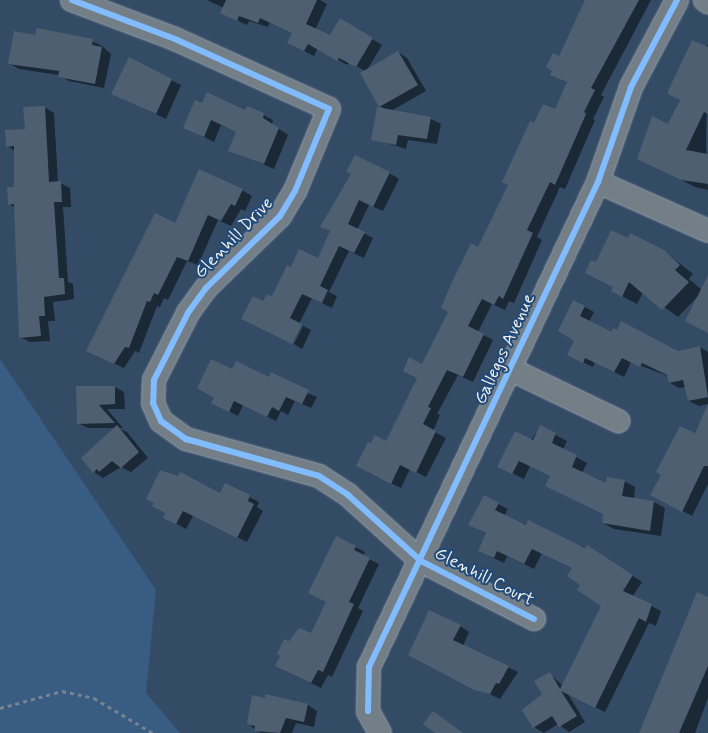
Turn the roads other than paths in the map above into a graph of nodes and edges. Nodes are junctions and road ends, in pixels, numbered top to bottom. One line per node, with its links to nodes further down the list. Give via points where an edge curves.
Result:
1 (72, 0): 7 (street, Glenhill Drive, via 175,39 329,109 295,191 280,216 206,288 188,313 154,380 154,403 161,421 186,439 319,476 348,495)
2 (677, 0): 3 (street, Gallegos Avenue, via 631,87)
3 (598, 182): 4 (street); 5 (street, Gallegos Avenue)
4 (708, 231)
5 (512, 370): 6 (street); 7 (street, Gallegos Avenue)
6 (618, 421)
7 (421, 561): 8 (street, Glenhill Court); 9 (street, Gallegos Avenue, via 370,667 368,711)
8 (534, 619)
9 (380, 733)

